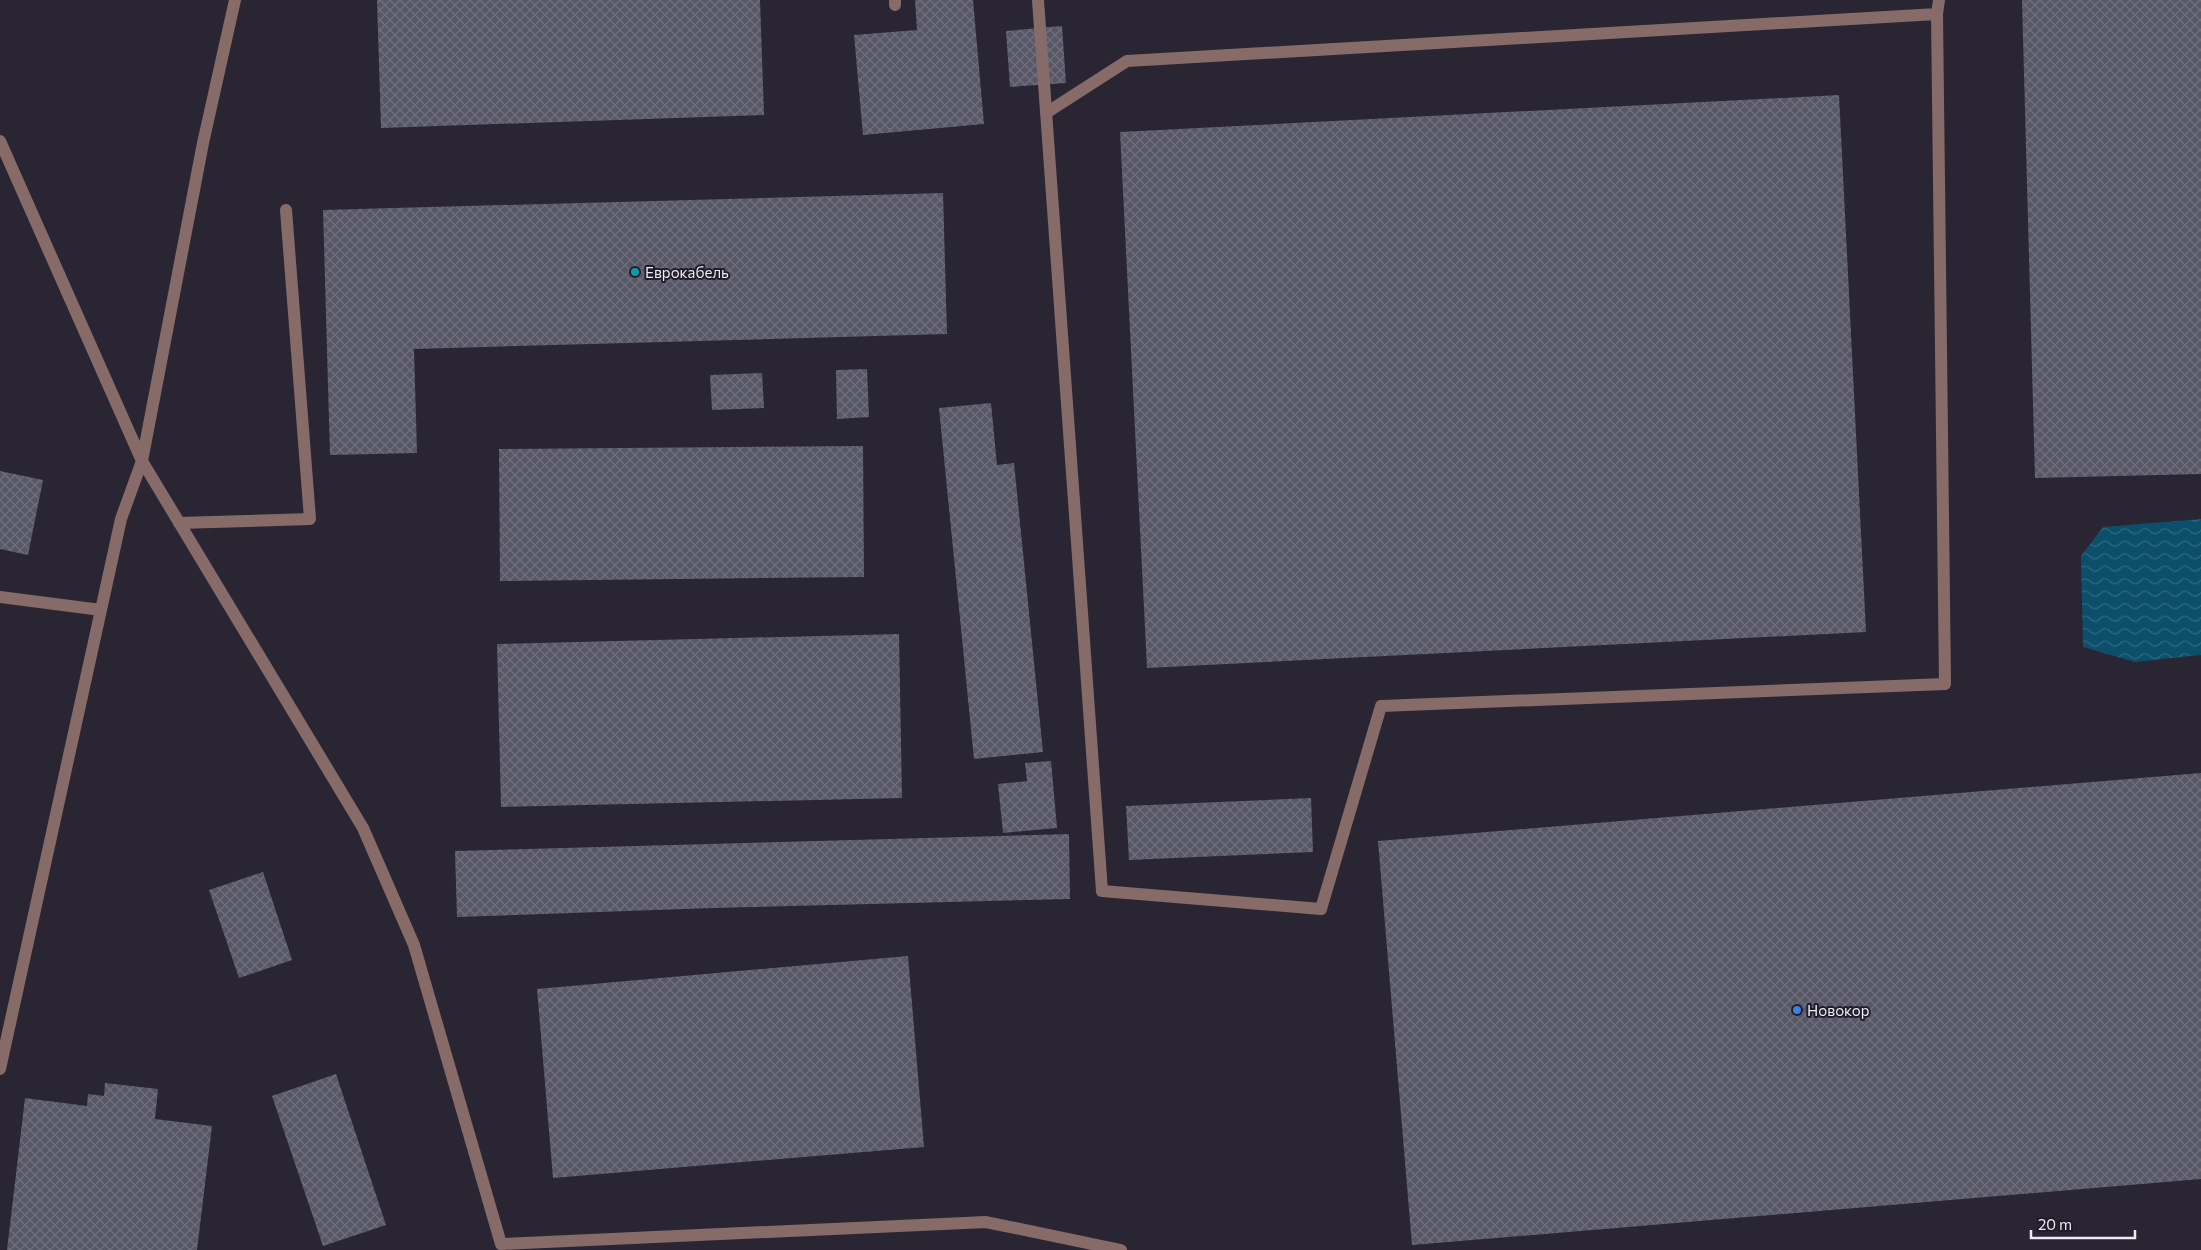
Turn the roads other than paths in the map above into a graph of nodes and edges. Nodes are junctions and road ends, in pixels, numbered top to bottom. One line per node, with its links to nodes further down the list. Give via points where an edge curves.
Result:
1 (235, 0): 8 (street, via 203,143)
2 (1038, 0): 5 (street)
3 (1939, 0): 4 (street)
4 (1937, 14): 5 (street, via 1127,61); 5 (street, via 1945,684 1381,706 1321,909 1102,891)
5 (1046, 113)
6 (0, 141): 8 (street)
7 (286, 210): 9 (street, via 310,519)
8 (142, 461): 9 (street); 11 (street, via 121,519)
9 (179, 523): 13 (street, via 363,828 414,945 501,1244 986,1222)
10 (0, 597): 11 (street)
11 (101, 610): 12 (street)
12 (0, 1069)
13 (1121, 1250)

